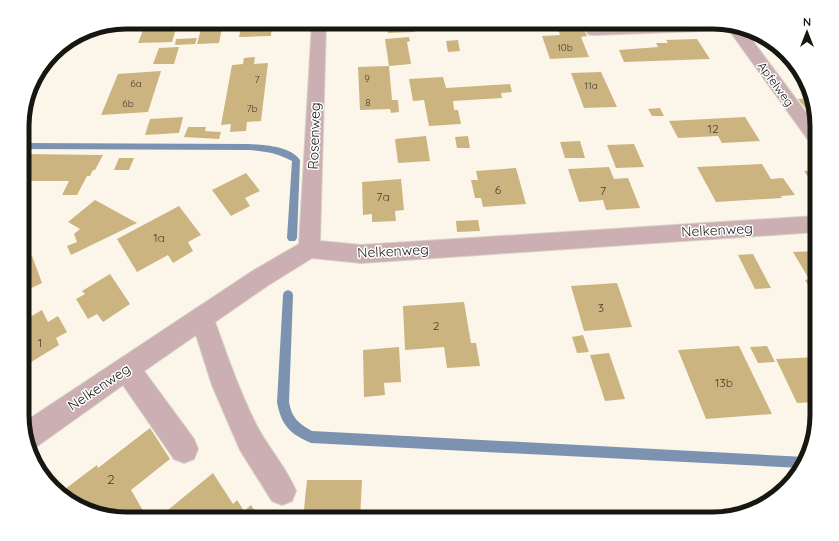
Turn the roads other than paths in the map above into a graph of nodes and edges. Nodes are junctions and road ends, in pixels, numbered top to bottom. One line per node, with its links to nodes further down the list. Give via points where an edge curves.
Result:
1 (318, 29): 7 (street, Rosenweg)
2 (646, 29): 3 (street)
3 (593, 31)
4 (739, 33): 5 (street, Apfelweg)
5 (810, 130)
6 (810, 224): 7 (street, Nelkenweg, via 361,254)
7 (309, 249): 8 (street, Nelkenweg)
8 (202, 317): 9 (street, Nelkenweg); 12 (street, via 225,385 250,440)
9 (126, 368): 10 (street, Nelkenweg); 11 (street)
10 (31, 434)
11 (184, 449)
12 (282, 491)

